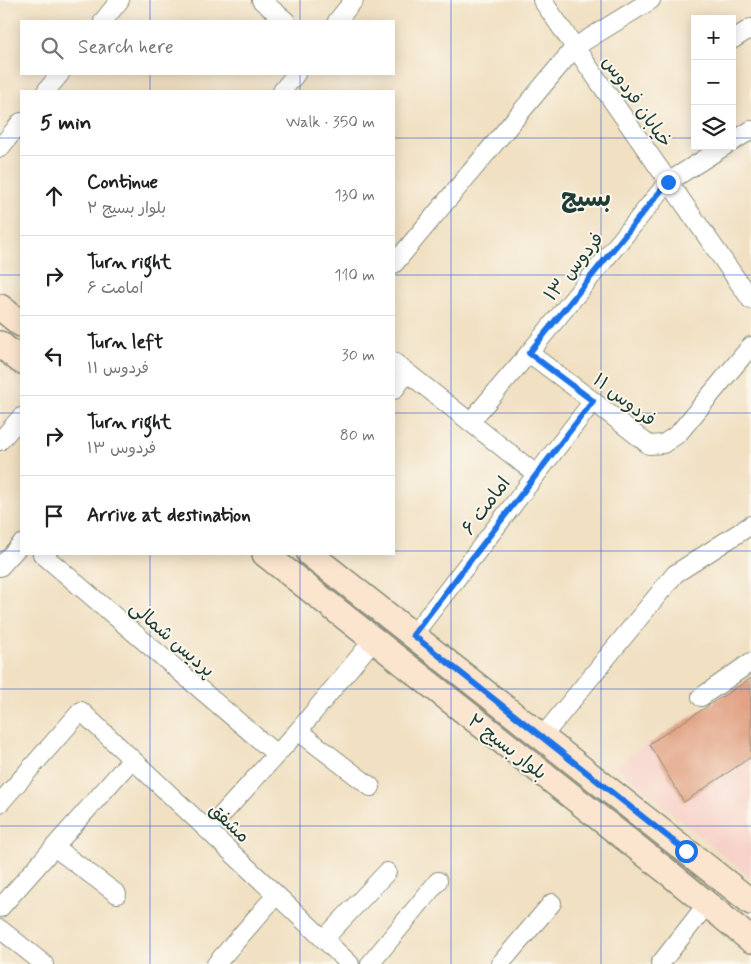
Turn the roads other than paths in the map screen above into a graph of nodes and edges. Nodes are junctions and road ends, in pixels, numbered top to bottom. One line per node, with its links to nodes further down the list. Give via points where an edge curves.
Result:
1 (120, 0): 6 (street)
2 (261, 0): 7 (street)
3 (354, 0): 8 (street)
4 (542, 0): 11 (street, خیابان فردوس)
5 (651, 0): 11 (street)
6 (104, 20)
7 (285, 20)
8 (339, 20)
9 (751, 28): 10 (street)
10 (736, 37)
11 (574, 47): 21 (street, خیابان فردوس); 22 (street)
12 (59, 75): 14 (street)
13 (295, 75): 15 (street)
14 (47, 90)
15 (283, 90)
16 (20, 123): 19 (street)
17 (751, 130): 18 (street)
18 (736, 139)
19 (0, 148)
20 (719, 150): 21 (street, فردوس ۱۳)
21 (668, 182): 23 (street, خیابان فردوس); 28 (street, فردوس ۱۳)
22 (395, 263)
23 (751, 300)
24 (0, 307): 25 (main road)
25 (20, 323)
26 (0, 344): 29 (main road)
27 (751, 346): 32 (street, فردوس ۱۱, via 678,434 662,444 649,445)
28 (529, 353): 32 (street, فردوس ۱۱); 34 (street, فردوس ۱۳)
29 (20, 360)
30 (401, 367): 31 (street); 34 (street)
31 (395, 387)
32 (593, 401): 36 (street, امامت ۶)
33 (20, 418): 35 (street)
34 (470, 422): 36 (street)
35 (0, 441)
36 (536, 474): 43 (street, امامت ۶)
37 (751, 525): 48 (street, via 675,574)
38 (20, 545): 42 (street)
39 (43, 555): 49 (street, پردیس شمالی)
40 (266, 555): 44 (main road, بلوار بسیج ۲)
41 (311, 555): 43 (main road, بلوار بسیج ۲)
42 (0, 567)
43 (413, 635): 48 (main road, بلوار بسیج ۲)
44 (374, 640): 47 (street); 61 (main road, بلوار بسیج ۲)
45 (751, 662): 46 (street)
46 (701, 696)
47 (298, 731): 49 (street); 51 (street)
48 (542, 737): 59 (main road, بلوار بسیج ۲)
49 (276, 754): 53 (street)
50 (132, 759): 52 (street, مشفق, via 81,711); 53 (street, مشفق); 54 (street)
51 (371, 787)
52 (0, 803)
53 (208, 830): 58 (street, مشفق)
54 (54, 847): 57 (street); 62 (street)
55 (387, 872): 64 (street)
56 (438, 881): 69 (street)
57 (117, 894)
58 (276, 895): 64 (street, مشفق); 67 (street)
59 (751, 902)
60 (552, 903): 70 (street)
61 (707, 904): 65 (main road, بلوار بسیج ۲); 71 (street)
62 (0, 908)
63 (0, 929): 66 (street)
64 (324, 939): 68 (street, مشفق)
65 (751, 940)
66 (44, 964)
67 (216, 964)
68 (350, 964)
69 (370, 964)
70 (500, 964)
71 (660, 964)

